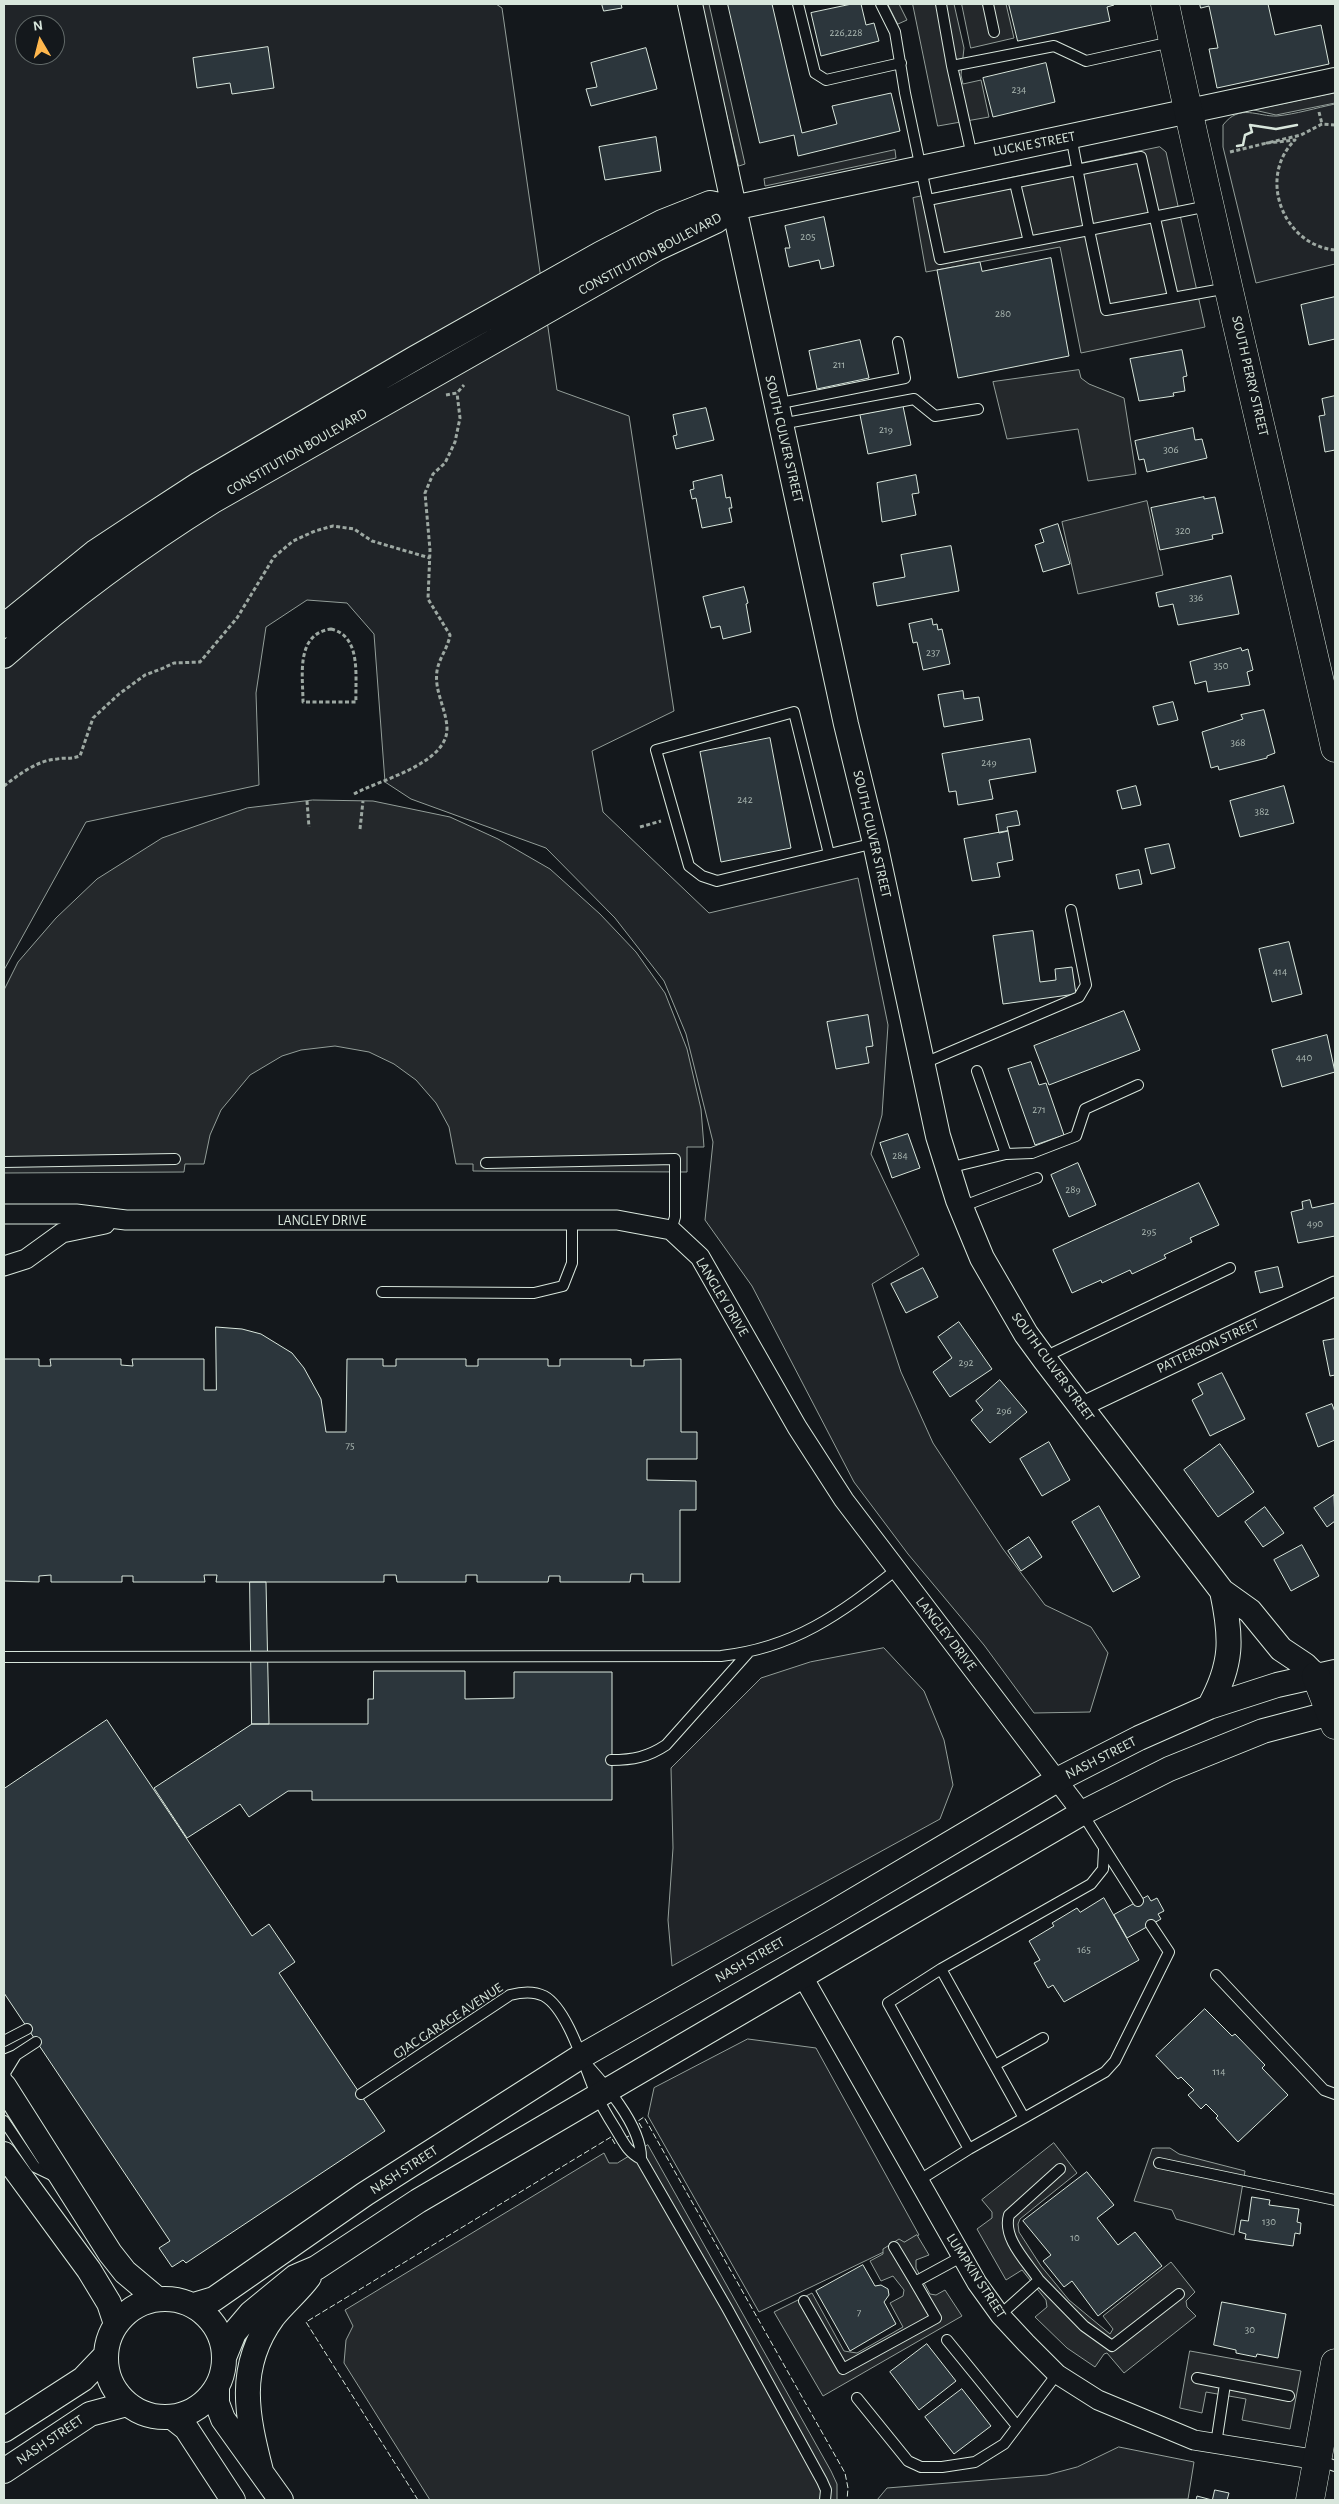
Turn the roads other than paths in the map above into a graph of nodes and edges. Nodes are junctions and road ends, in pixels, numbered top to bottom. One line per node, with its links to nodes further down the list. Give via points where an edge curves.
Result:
1 (690, 4): 20 (street, SOUTH CULVER STREET)
2 (798, 4): 9 (lane, via 814,73 826,80)
3 (881, 4): 9 (lane, via 895,32)
4 (941, 4): 10 (lane)
5 (988, 4): 7 (lane)
6 (1165, 4): 8 (main road, SOUTH PERRY STREET)
7 (994, 32)
8 (1173, 42): 10 (lane, via 1086,61 1054,46); 12 (main road, SOUTH PERRY STREET)
9 (901, 63): 15 (lane)
10 (952, 66): 14 (lane)
11 (1335, 80): 12 (street, LUCKIE STREET)
12 (1188, 112): 13 (street, LUCKIE STREET); 19 (main road, SOUTH PERRY STREET)
13 (1071, 136): 14 (street, LUCKIE STREET); 16 (lane)
14 (972, 156): 15 (street, LUCKIE STREET)
15 (921, 166): 18 (lane); 20 (street, LUCKIE STREET)
16 (1079, 170): 17 (lane); 21 (lane, via 1141,157); 22 (lane)
17 (1015, 183): 18 (lane); 23 (lane)
18 (928, 200): 23 (lane, via 940,259)
19 (1209, 205): 21 (lane); 24 (main road, SOUTH PERRY STREET)
20 (733, 208): 28 (street, SOUTH CULVER STREET); 29 (street, CONSTITUTION BOULEVARD, via 710,203 662,222 407,362 198,484 95,552); 30 (street, CONSTITUTION BOULEVARD, via 716,221 656,249 213,501 127,558)
21 (1155, 217): 22 (lane); 25 (lane)
22 (1088, 230): 23 (lane); 25 (lane, via 1106,310)
23 (1029, 242)
24 (1229, 287): 25 (lane); 31 (main road, SOUTH PERRY STREET)
25 (1172, 297)
26 (898, 342): 28 (lane, via 905,378)
27 (978, 409): 28 (lane, via 936,416 914,399)
28 (778, 414): 32 (street, SOUTH CULVER STREET)
29 (4, 626)
30 (4, 656)
31 (1335, 748)
32 (875, 843): 33 (lane); 35 (street, SOUTH CULVER STREET)
33 (829, 854): 33 (lane, via 717,881 702,876 689,866 656,750 794,712)
34 (1071, 910): 35 (lane, via 1086,985 1079,997)
35 (922, 1064): 42 (street, SOUTH CULVER STREET)
36 (977, 1071): 38 (lane)
37 (1138, 1085): 38 (lane, via 1085,1108 1076,1136 1032,1153)
38 (1006, 1154): 42 (lane)
39 (175, 1160): 40 (lane)
40 (4, 1162)
41 (486, 1163): 48 (lane, via 675,1159 675,1217)
42 (947, 1169): 44 (street, SOUTH CULVER STREET)
43 (1037, 1178): 44 (lane)
44 (960, 1207): 53 (street, SOUTH CULVER STREET, via 982,1258 1026,1334)
45 (4, 1214): 46 (street, LANGLEY DRIVE, via 76,1214)
46 (126, 1220): 47 (street, LANGLEY DRIVE); 49 (street, LANGLEY DRIVE, via 62,1233 26,1259)
47 (572, 1220): 48 (street, LANGLEY DRIVE, via 637,1222); 52 (lane, via 572,1263 563,1286 534,1293)
48 (671, 1230): 55 (street, LANGLEY DRIVE, via 700,1258 815,1456)
49 (4, 1266)
50 (1230, 1268): 53 (lane, via 1055,1352)
51 (1335, 1286): 54 (street, PATTERSON STREET)
52 (382, 1292)
53 (1045, 1360): 54 (street, SOUTH CULVER STREET)
54 (1081, 1407): 56 (street, SOUTH CULVER STREET)
55 (896, 1570): 57 (lane, via 821,1625 796,1638); 63 (street, LANGLEY DRIVE)
56 (1222, 1591): 59 (street, via 1250,1611 1281,1649); 60 (street, via 1230,1643 1223,1678)
57 (748, 1653): 58 (lane, via 692,1656); 62 (lane, via 666,1746 632,1760)
58 (4, 1657)
59 (1325, 1674): 60 (street, NASH STREET, via 1277,1685); 61 (main road)
60 (1209, 1707): 63 (street, NASH STREET)
61 (1334, 1717): 64 (street, via 1293,1722 1213,1750)
62 (612, 1760)
63 (1057, 1780): 64 (street, LANGLEY DRIVE); 76 (street, NASH STREET)
64 (1082, 1813): 65 (lane); 70 (street)
65 (1104, 1849): 66 (lane); 68 (lane, via 1104,1869 1091,1884)
66 (1138, 1901)
67 (1151, 1925): 83 (lane, via 1168,1952 1115,2061 1105,2072)
68 (941, 1969): 78 (lane); 85 (lane, via 888,2003)
69 (1216, 1974): 82 (lane, via 1324,2090)
70 (803, 1977): 80 (street); 91 (street, LUMPKIN STREET)
71 (28, 2028): 73 (lane)
72 (1043, 2038): 78 (lane)
73 (4, 2041)
74 (36, 2042): 75 (lane)
75 (16, 2055): 77 (lane); 79 (lane, via 5,2074)
76 (580, 2057): 80 (lane, GJAC GARAGE AVENUE); 80 (lane); 81 (lane, GJAC GARAGE AVENUE, via 570,2029 555,2006 544,1996 520,1992 510,1995); 101 (street, NASH STREET, via 358,2199 214,2299)
77 (4, 2060)
78 (995, 2065): 83 (lane)
79 (8, 2092): 90 (street)
80 (604, 2092): 87 (lane, via 642,2146); 87 (lane, via 629,2153); 95 (street, via 418,2201)
81 (361, 2094)
82 (1335, 2094)
83 (1024, 2118): 85 (lane)
84 (4, 2121): 90 (lane, via 35,2167)
85 (969, 2149): 91 (lane)
86 (4, 2154): 103 (street, via 89,2270 109,2303)
87 (641, 2159): 124 (lane, via 822,2481 826,2490)
88 (1159, 2163): 92 (lane)
89 (1060, 2170): 96 (lane, via 1008,2215 1006,2224 1009,2235)
90 (64, 2181): 99 (street, via 123,2270)
91 (918, 2181): 94 (street, LUMPKIN STREET)
92 (1335, 2200)
93 (894, 2247): 97 (lane)
94 (961, 2257): 97 (lane); 102 (street, LUMPKIN STREET)
95 (316, 2268): 105 (street, via 294,2277 251,2313 234,2333); 121 (street, via 273,2318 260,2341 249,2372 246,2402)
96 (1039, 2280): 98 (lane, via 1084,2326 1112,2346); 102 (lane)
97 (915, 2282): 100 (lane, via 936,2318 843,2369)
98 (1179, 2294)
99 (156, 2298): 101 (street, via 181,2300); 103 (street, via 139,2304)
100 (804, 2301)
101 (194, 2305): 105 (street, via 210,2318 221,2335)
102 (1000, 2315): 108 (street, LUMPKIN STREET)
103 (116, 2324): 106 (street, via 108,2339)
104 (947, 2340): 116 (lane)
105 (225, 2354): 111 (street)
106 (105, 2356): 114 (street, via 115,2391); 117 (street, via 83,2379)
107 (1335, 2363): 119 (main road)
108 (1057, 2374): 116 (lane); 118 (street, LUMPKIN STREET, via 1098,2400 1194,2440)
109 (1197, 2378): 110 (lane)
110 (1225, 2384): 112 (lane); 118 (lane)
111 (217, 2388): 115 (street, via 190,2412); 121 (street, via 217,2404 223,2419)
112 (1289, 2396)
113 (857, 2398): 116 (lane, via 908,2461 921,2467 975,2462 1004,2444)
114 (128, 2404): 115 (street, via 156,2417); 120 (street, NASH STREET, via 90,2414)
115 (172, 2417): 122 (street, via 186,2428)
116 (1017, 2426)
117 (4, 2430)
118 (1216, 2444): 119 (street, LUMPKIN STREET)
119 (1326, 2463): 125 (main road)
120 (4, 2471)
121 (261, 2471): 123 (street)
122 (233, 2500)
123 (281, 2500)
124 (825, 2500)
125 (1310, 2500)

